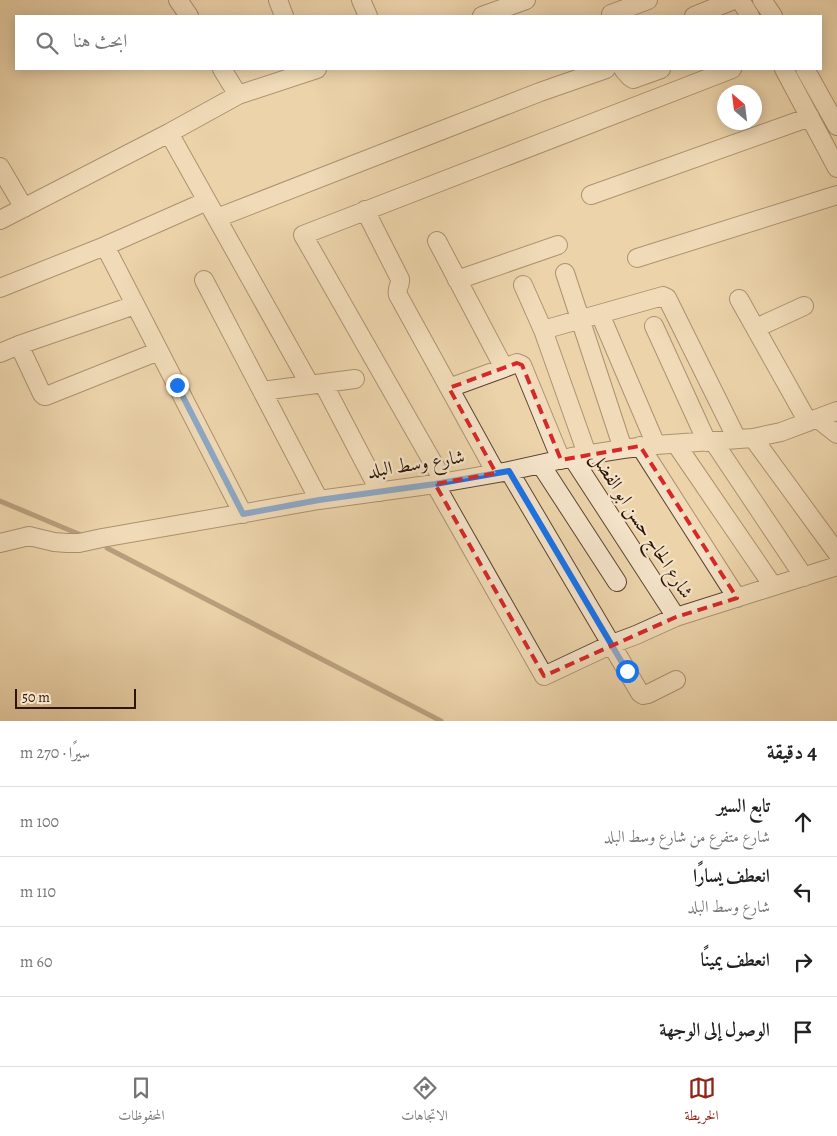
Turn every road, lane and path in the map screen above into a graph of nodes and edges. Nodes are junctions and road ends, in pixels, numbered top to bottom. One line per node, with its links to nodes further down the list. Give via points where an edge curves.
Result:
1 (178, 0): 10 (street)
2 (278, 0): 11 (street)
3 (361, 0): 12 (street)
4 (526, 0): 13 (street)
5 (648, 0): 9 (street)
6 (734, 0): 14 (street)
7 (740, 0): 15 (street)
8 (762, 0): 16 (street)
9 (611, 14)
10 (188, 15)
11 (284, 15)
12 (368, 15)
13 (485, 15)
14 (696, 15)
15 (749, 15)
16 (772, 15)
17 (223, 70): 25 (street)
18 (310, 70): 25 (street)
19 (603, 70): 36 (street)
20 (625, 70): 21 (street, via 633,78)
21 (658, 70)
22 (729, 70): 35 (street)
23 (785, 70): 26 (street)
24 (806, 70): 27 (street)
25 (238, 95): 28 (street)
26 (810, 116): 30 (street); 31 (street)
27 (837, 126)
28 (169, 133): 33 (street); 34 (street)
29 (0, 167): 34 (street)
30 (837, 168)
31 (591, 195)
32 (837, 195): 41 (street)
33 (207, 201): 36 (street); 40 (street)
34 (24, 208): 37 (street)
35 (366, 210): 61 (street, via 399,276 398,295); 73 (street, via 303,235)
36 (217, 218): 60 (street)
37 (0, 220)
38 (437, 241): 44 (street)
39 (558, 245): 44 (street)
40 (105, 246): 46 (street); 47 (street)
41 (637, 258)
42 (565, 273): 51 (street)
43 (204, 280): 62 (street)
44 (457, 280): 58 (street)
45 (523, 285): 54 (street)
46 (0, 288)
47 (135, 305): 55 (street); 56 (street)
48 (743, 305): 53 (street)
49 (804, 306): 53 (street)
50 (600, 314): 51 (street); 66 (street, via 663,296 667,298); 69 (street)
51 (580, 320): 54 (street); 69 (street)
52 (654, 326): 67 (street)
53 (756, 328): 64 (street)
54 (543, 330): 70 (street)
55 (19, 345): 56 (street, via 44,396); 57 (street)
56 (159, 352): 76 (street)
57 (0, 353)
58 (504, 368): 61 (street); 70 (street, via 517,363 522,365)
59 (355, 379): 60 (street)
60 (316, 384): 62 (street); 74 (street)
61 (449, 388): 72 (street)
62 (262, 391): 75 (street)
63 (837, 412): 64 (street, شارع وسط البلد)
64 (813, 421): 65 (street); 66 (street, شارع وسط البلد)
65 (837, 434)
66 (745, 439): 67 (street, شارع وسط البلد); 78 (street)
67 (710, 441): 68 (street, شارع وسط البلد); 80 (street)
68 (676, 444): 69 (street, شارع وسط البلد); 82 (street)
69 (640, 447): 70 (street, شارع وسط البلد); 83 (street)
70 (573, 457): 71 (street, شارع وسط البلد); 84 (street, شارع الحاج حسن ابو الفضل)
71 (541, 465): 72 (street, شارع وسط البلد); 81 (street)
72 (502, 472): 73 (street, شارع وسط البلد); 85 (street)
73 (440, 483): 74 (street, شارع وسط البلد); 85 (street, via 544,676)
74 (380, 492): 75 (street, شارع وسط البلد)
75 (319, 500): 76 (street, شارع وسط البلد)
76 (243, 514): 77 (street, شارع وسط البلد, via 79,543 29,536)
77 (0, 543)
78 (837, 553)
79 (837, 566): 80 (street)
80 (804, 577): 82 (street)
81 (617, 582)
82 (773, 586): 83 (street)
83 (737, 598): 84 (street)
84 (676, 616): 85 (street)
85 (612, 644): 86 (street, via 643,695)
86 (676, 680)

